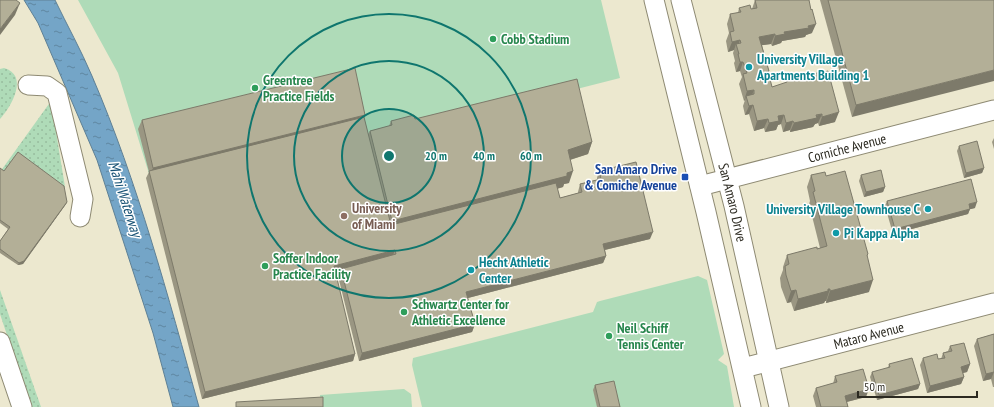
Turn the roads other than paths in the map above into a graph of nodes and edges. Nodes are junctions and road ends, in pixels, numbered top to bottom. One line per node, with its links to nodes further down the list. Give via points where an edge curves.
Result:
1 (681, 0): 5 (street, San Amaro Drive)
2 (658, 1): 6 (street, San Amaro Drive)
3 (28, 85): 7 (street, via 47,86 57,93 83,199)
4 (994, 110): 5 (street, Corniche Avenue)
5 (727, 179): 6 (street, Corniche Avenue); 10 (street, San Amaro Drive)
6 (700, 186): 11 (street, San Amaro Drive)
7 (80, 217)
8 (994, 303): 10 (street, Mataro Avenue)
9 (0, 342): 12 (street)
10 (770, 361): 11 (street, Mataro Avenue); 14 (street, San Amaro Drive)
11 (743, 368): 13 (street, San Amaro Drive)
12 (22, 407)
13 (751, 407)
14 (780, 407)

